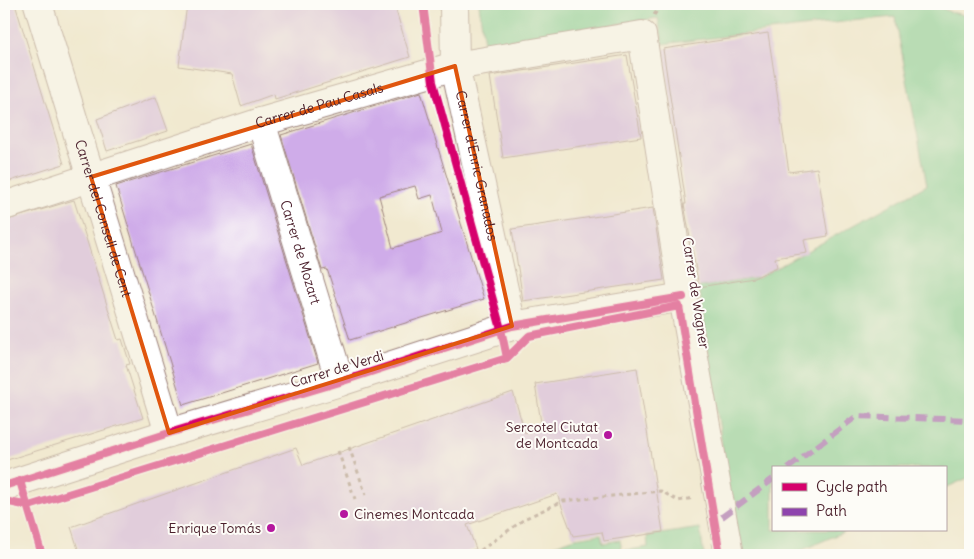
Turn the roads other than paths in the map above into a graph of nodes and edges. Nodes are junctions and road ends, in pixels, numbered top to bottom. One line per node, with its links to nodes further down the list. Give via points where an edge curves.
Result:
1 (38, 4): 6 (street, Carrer del Consell de Cent)
2 (454, 4): 4 (street, Carrer d'Enric Granados)
3 (642, 35): 4 (street, Carrer de Pau Casals); 8 (street, Carrer de Wagner)
4 (456, 66): 5 (street, Carrer de Pau Casals); 9 (street, Carrer d'Enric Granados)
5 (262, 122): 6 (street, Carrer de Pau Casals); 10 (street, Carrer de Mozart)
6 (91, 177): 7 (street, Carrer de Pau Casals); 11 (street, Carrer del Consell de Cent)
7 (4, 206)
8 (683, 297): 9 (street, Carrer de Verdi); 13 (street, Carrer de Wagner)
9 (512, 326): 10 (street, Carrer de Verdi)
10 (340, 382): 11 (street, Carrer de Verdi)
11 (169, 433): 12 (street, Carrer de Verdi)
12 (4, 486)
13 (729, 555)

